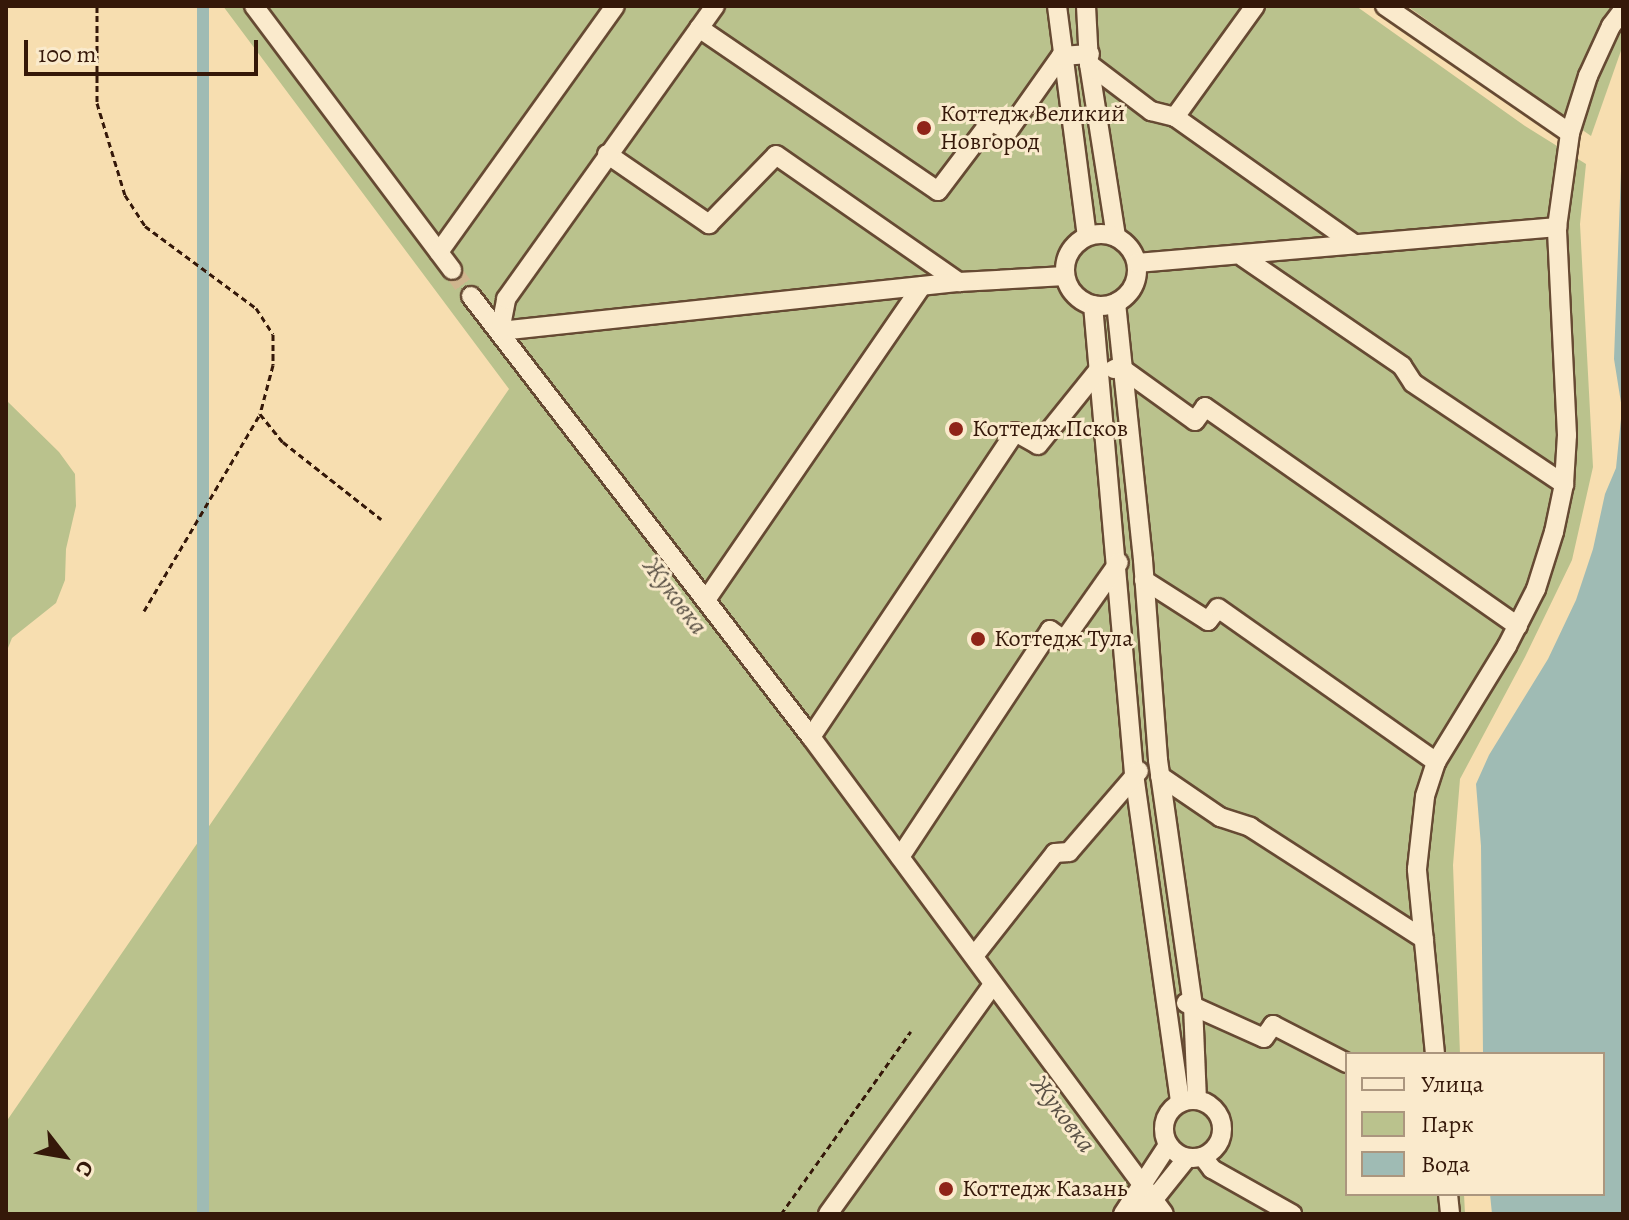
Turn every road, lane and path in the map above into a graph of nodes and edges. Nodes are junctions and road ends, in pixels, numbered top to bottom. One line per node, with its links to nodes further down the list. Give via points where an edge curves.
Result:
1 (97, 6): 34 (path, via 97,103 125,195 145,226 256,308 273,334 273,365)
2 (254, 6): 20 (street)
3 (715, 6): 10 (street)
4 (1057, 6): 11 (street)
5 (1086, 6): 12 (street)
6 (1255, 6): 13 (street)
7 (1385, 6): 14 (street)
8 (612, 7): 20 (street)
9 (1623, 10): 14 (street, via 1588,76)
10 (699, 28): 11 (street, via 938,191 991,121 1008,131); 15 (street)
11 (1061, 56): 12 (street); 17 (street)
12 (1090, 59): 13 (street, via 1151,111); 18 (street)
13 (1175, 117): 19 (street)
14 (1570, 133): 16 (street)
15 (607, 154): 25 (street, via 709,224 776,155); 30 (street, via 506,299)
16 (1557, 227): 19 (street); 35 (street, via 1567,435)
17 (1087, 236): 18 (street); 24 (street, via 1069,252)
18 (1116, 237): 22 (street)
19 (1353, 243): 21 (street)
20 (439, 252): 23 (street)
21 (1243, 257): 22 (street); 35 (street, via 1402,366 1413,383)
22 (1137, 263): 28 (street, via 1133,286)
23 (452, 270)
24 (1065, 276): 25 (street); 29 (street, via 1074,295)
25 (959, 282): 26 (street)
26 (922, 286): 30 (street); 40 (street)
27 (471, 296): 30 (street)
28 (1116, 303): 29 (street); 31 (street)
29 (1093, 305): 33 (street)
30 (500, 331): 40 (street)
31 (1119, 332): 32 (street); 33 (street)
32 (1120, 367): 33 (street); 37 (street); 42 (street, via 1195,421 1205,407)
33 (1098, 373): 38 (street); 43 (street, via 1038,445 1015,432)
34 (260, 414): 36 (path, via 283,442); 41 (path)
35 (1564, 484): 42 (street, via 1546,561)
36 (381, 519)
37 (1143, 560): 38 (street); 39 (street)
38 (1117, 563): 46 (street); 47 (street, via 1064,640 1050,630)
39 (1144, 580): 44 (street, via 1208,621 1218,608); 45 (street)
40 (706, 600): 43 (street)
41 (144, 611)
42 (1518, 626): 44 (street)
43 (811, 737): 47 (street)
44 (1436, 762): 48 (street, via 1425,796 1417,869)
45 (1159, 768): 46 (street); 48 (street, via 1220,817 1250,827); 52 (street)
46 (1134, 774): 49 (street, via 1069,852 1055,853); 51 (street)
47 (900, 857): 49 (street)
48 (1424, 939): 54 (street)
49 (974, 956): 50 (street)
50 (993, 984): 59 (street); 62 (street)
51 (1167, 998): 52 (street); 56 (street)
52 (1193, 1005): 55 (street, via 1264,1038 1273,1025); 56 (street)
53 (911, 1031): 61 (path)
54 (1435, 1052)
55 (1345, 1062)
56 (1188, 1101): 57 (street, via 1166,1116); 58 (street, via 1214,1108 1222,1126 1218,1145)
57 (1168, 1145): 58 (street); 59 (street)
58 (1195, 1157): 60 (street); 63 (street)
59 (1143, 1182): 60 (street); 60 (street)
60 (1142, 1210)
61 (781, 1214)
62 (828, 1214)
63 (1292, 1214)

